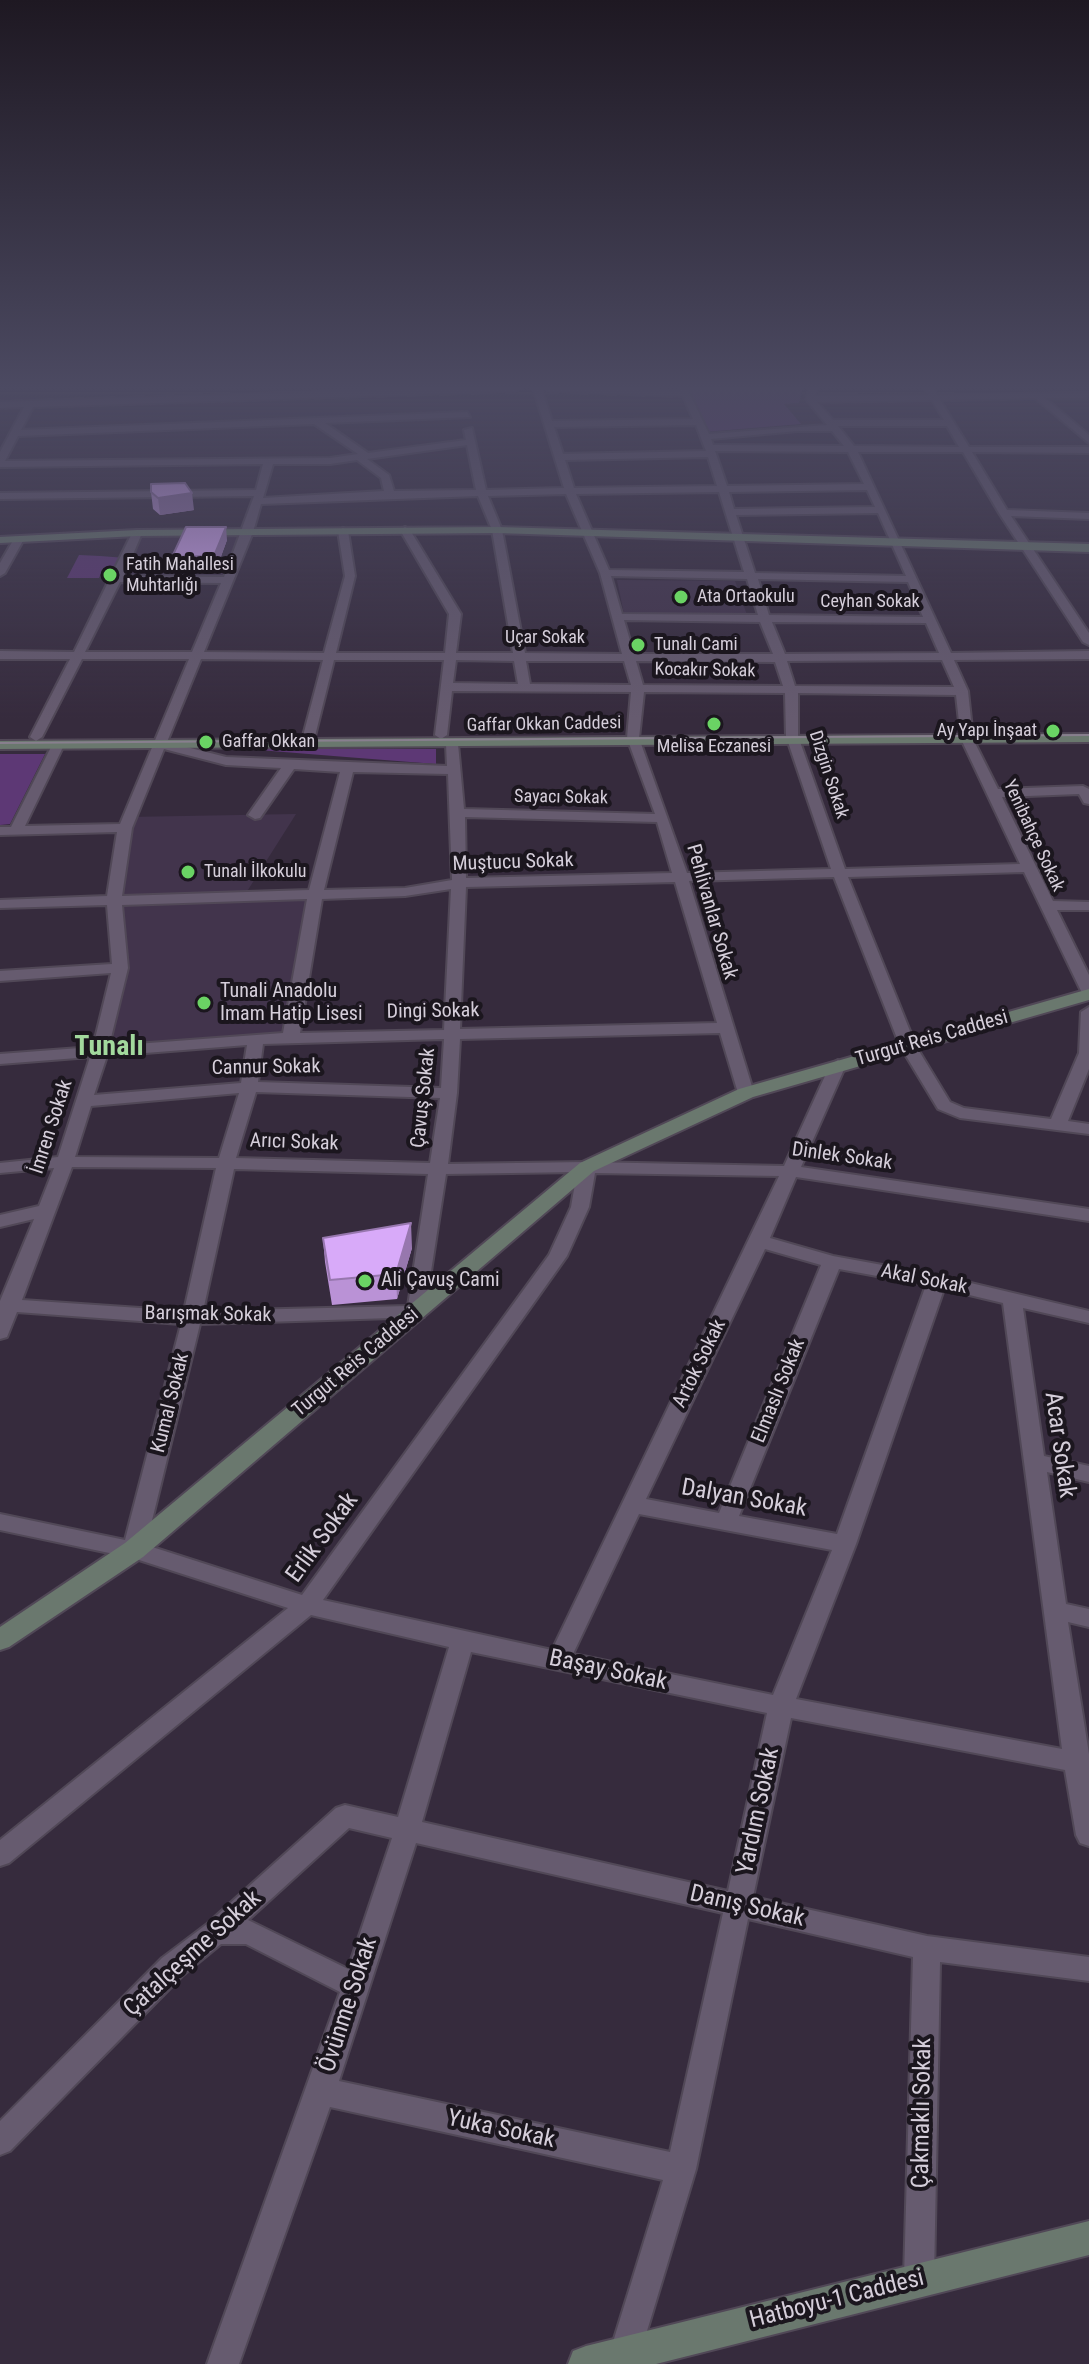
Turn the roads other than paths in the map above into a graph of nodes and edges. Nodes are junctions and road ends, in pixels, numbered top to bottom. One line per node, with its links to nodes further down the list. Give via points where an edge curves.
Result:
1 (261, 498): 14 (street, İmren Sokak)
2 (484, 498): 12 (street)
3 (572, 498): 16 (street)
4 (726, 498): 8 (street, Dizgin Sokak)
5 (876, 498): 7 (street)
6 (996, 498): 9 (street)
7 (882, 510): 8 (street); 20 (street)
8 (731, 512): 17 (street, Dizgin Sokak)
9 (1004, 513): 10 (street); 21 (street)
10 (1089, 516)
11 (405, 530): 12 (main road); 13 (main road); 40 (street, Çavuş Sokak, via 455,614)
12 (497, 530): 16 (main road); 35 (street)
13 (343, 531): 14 (main road); 34 (street, via 350,576)
14 (248, 532): 15 (main road); 28 (street, İmren Sokak)
15 (137, 533): 18 (main road); 26 (street)
16 (586, 534): 17 (main road); 24 (street)
17 (740, 538): 20 (main road); 25 (street, Dizgin Sokak)
18 (19, 539): 19 (main road); 23 (street)
19 (0, 540)
20 (895, 542): 21 (main road); 27 (street)
21 (1025, 545): 22 (main road); 32 (street)
22 (1089, 548)
23 (0, 573)
24 (605, 573): 25 (street); 29 (street)
25 (751, 575): 27 (street); 30 (street, Dizgin Sokak)
26 (117, 579): 28 (street); 38 (street)
27 (912, 579): 31 (street)
28 (227, 580): 39 (street, İmren Sokak)
29 (616, 617): 30 (street, Ceyhan Sokak); 41 (street)
30 (765, 619): 31 (street, Ceyhan Sokak); 42 (street, Dizgin Sokak)
31 (931, 620): 36 (street)
32 (1089, 642)
33 (0, 655): 38 (street, Uçar Sokak)
34 (330, 655): 39 (street, Uçar Sokak); 40 (street, Uçar Sokak); 50 (street)
35 (518, 655): 40 (street, Uçar Sokak); 41 (street, Uçar Sokak); 44 (street)
36 (947, 655): 37 (street, Uçar Sokak); 42 (street, Uçar Sokak); 47 (street)
37 (1089, 655)
38 (77, 656): 39 (street, Uçar Sokak); 52 (street)
39 (197, 656): 56 (street, İmren Sokak)
40 (451, 656): 43 (street, Çavuş Sokak)
41 (628, 656): 42 (street, Uçar Sokak); 45 (street)
42 (780, 658): 46 (street, Dizgin Sokak)
43 (448, 687): 44 (street, Kocakır Sokak); 57 (street, Çavuş Sokak)
44 (525, 688): 45 (street, Kocakır Sokak)
45 (638, 688): 46 (street, Kocakır Sokak); 54 (street)
46 (790, 690): 47 (street, Kocakır Sokak); 53 (street, Dizgin Sokak)
47 (962, 691): 49 (street)
48 (1089, 731): 49 (main road, Gaffar Okkan Caddesi)
49 (966, 735): 53 (main road, Gaffar Okkan Caddesi); 55 (main road, Gaffar Okkan Caddesi); 63 (street, Yenibahçe Sokak)
50 (309, 736): 56 (main road, Gaffar Okkan Caddesi); 57 (main road, Gaffar Okkan Caddesi)
51 (0, 737): 52 (main road, Gaffar Okkan Caddesi)
52 (36, 737): 56 (main road, Gaffar Okkan Caddesi)
53 (793, 737): 54 (main road, Gaffar Okkan Caddesi); 72 (street, Dizgin Sokak)
54 (633, 738): 57 (main road, Gaffar Okkan Caddesi); 67 (street, Pehlivanlar Sokak)
55 (1089, 738)
56 (160, 740): 57 (main road, Gaffar Okkan Caddesi); 59 (main road, Gaffar Okkan Caddesi); 60 (street, via 226,761); 68 (street, İmren Sokak)
57 (446, 740): 62 (street, Çavuş Sokak)
58 (0, 745): 59 (main road, Gaffar Okkan Caddesi)
59 (58, 745): 70 (street)
60 (290, 765): 61 (street); 66 (street)
61 (347, 768): 62 (street); 75 (street)
62 (455, 770): 65 (street, Çavuş Sokak)
63 (992, 793): 64 (street, via 1083,790); 71 (street, Yenibahçe Sokak)
64 (1089, 800)
65 (458, 813): 67 (street, Sayacı Sokak); 74 (street, Çavuş Sokak)
66 (255, 815)
67 (663, 818): 73 (street, Pehlivanlar Sokak)
68 (125, 828): 70 (street); 76 (street, İmren Sokak)
69 (0, 831): 70 (street)
70 (16, 831)
71 (1028, 868): 72 (street, Muştucu Sokak); 78 (street, Yenibahçe Sokak)
72 (839, 872): 73 (street, Muştucu Sokak); 88 (street, Dizgin Sokak)
73 (680, 878): 74 (street, Muştucu Sokak); 84 (street, Pehlivanlar Sokak)
74 (459, 883): 75 (street, Muştucu Sokak, via 405,892); 85 (street, Çavuş Sokak)
75 (315, 895): 76 (street, Muştucu Sokak); 86 (street)
76 (114, 901): 77 (street, Muştucu Sokak); 80 (street, İmren Sokak)
77 (0, 904)
78 (1045, 905): 79 (street); 82 (street, Yenibahçe Sokak)
79 (1089, 906)
80 (120, 968): 81 (street); 89 (street, İmren Sokak)
81 (0, 976)
82 (1089, 993): 88 (main road, Turgut Reis Caddesi)
83 (1089, 1012): 96 (street, via 1087,1053)
84 (724, 1028): 85 (street, Dingi Sokak); 94 (street, Pehlivanlar Sokak)
85 (452, 1034): 86 (street, Dingi Sokak); 93 (street, Çavuş Sokak)
86 (291, 1037): 87 (street, Dingi Sokak)
87 (256, 1039): 89 (street, Dingi Sokak); 92 (street, Kumal Sokak)
88 (908, 1046): 91 (main road, Turgut Reis Caddesi); 96 (street, Dizgin Sokak, via 944,1105 960,1113)
89 (100, 1050): 90 (street, Dingi Sokak); 95 (street, İmren Sokak)
90 (0, 1059)
91 (838, 1065): 94 (main road, Turgut Reis Caddesi); 103 (street, Artok Sokak)
92 (249, 1087): 93 (street, Cannur Sokak); 95 (street, Cannur Sokak); 99 (street, Kumal Sokak)
93 (449, 1093): 102 (street, Çavuş Sokak)
94 (746, 1093): 100 (main road, Turgut Reis Caddesi)
95 (84, 1101): 98 (street, İmren Sokak)
96 (1058, 1124): 97 (street, Dizgin Sokak)
97 (1089, 1129)
98 (65, 1162): 99 (street, Arıcı Sokak); 101 (street, Arıcı Sokak); 104 (street, İmren Sokak)
99 (226, 1163): 102 (street, Arıcı Sokak); 114 (street, Kumal Sokak)
100 (587, 1167): 102 (street, Arıcı Sokak); 103 (street, Dinlek Sokak); 112 (main road, Turgut Reis Caddesi); 123 (street, Erlik Sokak, via 580,1207 558,1256)
101 (0, 1168)
102 (438, 1169): 112 (street, Çavuş Sokak)
103 (789, 1171): 105 (street, Dinlek Sokak); 107 (street, Artok Sokak)
104 (47, 1210): 106 (street); 111 (street, İmren Sokak)
105 (1089, 1215)
106 (0, 1221)
107 (759, 1241): 108 (street, Akal Sokak); 118 (street, Artok Sokak)
108 (832, 1262): 109 (street, Akal Sokak); 119 (street, Elmaslı Sokak)
109 (937, 1281): 110 (street, Akal Sokak); 121 (street, Yardım Sokak)
110 (1012, 1299): 113 (street, Akal Sokak); 116 (street, Acar Sokak)
111 (5, 1306): 114 (street, Barışmak Sokak); 115 (street, İmren Sokak)
112 (417, 1312): 114 (street, Barışmak Sokak); 122 (main road, Turgut Reis Caddesi)
113 (1089, 1317)
114 (192, 1318): 122 (street, Kumal Sokak)
115 (0, 1332)
116 (1035, 1462): 117 (street); 124 (street, Acar Sokak)
117 (1089, 1474)
118 (633, 1505): 119 (street, Dalyan Sokak); 128 (street, Artok Sokak)
119 (727, 1520): 121 (street, Dalyan Sokak)
120 (0, 1522): 122 (street, Başay Sokak)
121 (845, 1544): 129 (street, Yardım Sokak)
122 (134, 1550): 123 (street, Başay Sokak); 126 (main road, Turgut Reis Caddesi)
123 (307, 1605): 127 (street, Başay Sokak); 133 (street, Erlik Sokak)
124 (1054, 1610): 125 (street); 130 (street, Acar Sokak)
125 (1089, 1618)
126 (0, 1640)
127 (462, 1641): 128 (street, Başay Sokak); 131 (street, Övünme Sokak)
128 (558, 1661): 129 (street, Başay Sokak)
129 (781, 1706): 130 (street, Başay Sokak); 134 (street, Yardım Sokak)
130 (1082, 1763): 132 (street, Acar Sokak)
131 (407, 1830): 134 (street, Danış Sokak); 135 (street, Çatalçeşme Sokak, via 345,1816); 138 (street, Övünme Sokak)
132 (1089, 1835)
133 (0, 1855)
134 (738, 1905): 136 (street, Danış Sokak); 141 (street, Yardım Sokak)
135 (216, 1932): 138 (street, via 249,1932); 140 (street, Çatalçeşme Sokak, via 172,1967)
136 (927, 1948): 137 (street, Danış Sokak); 143 (street, Çakmaklı Sokak)
137 (1089, 1969)
138 (355, 1986): 139 (street, Övünme Sokak)
139 (321, 2091): 141 (street, Yuka Sokak); 145 (street, Övünme Sokak)
140 (0, 2141)
141 (681, 2169): 144 (street, Yardım Sokak)
142 (1089, 2238): 143 (main road, Hatboyu-1 Caddesi)
143 (919, 2278): 144 (main road, Hatboyu-1 Caddesi)
144 (625, 2355): 146 (main road, Hatboyu-1 Caddesi)
145 (223, 2364)
146 (586, 2364)

